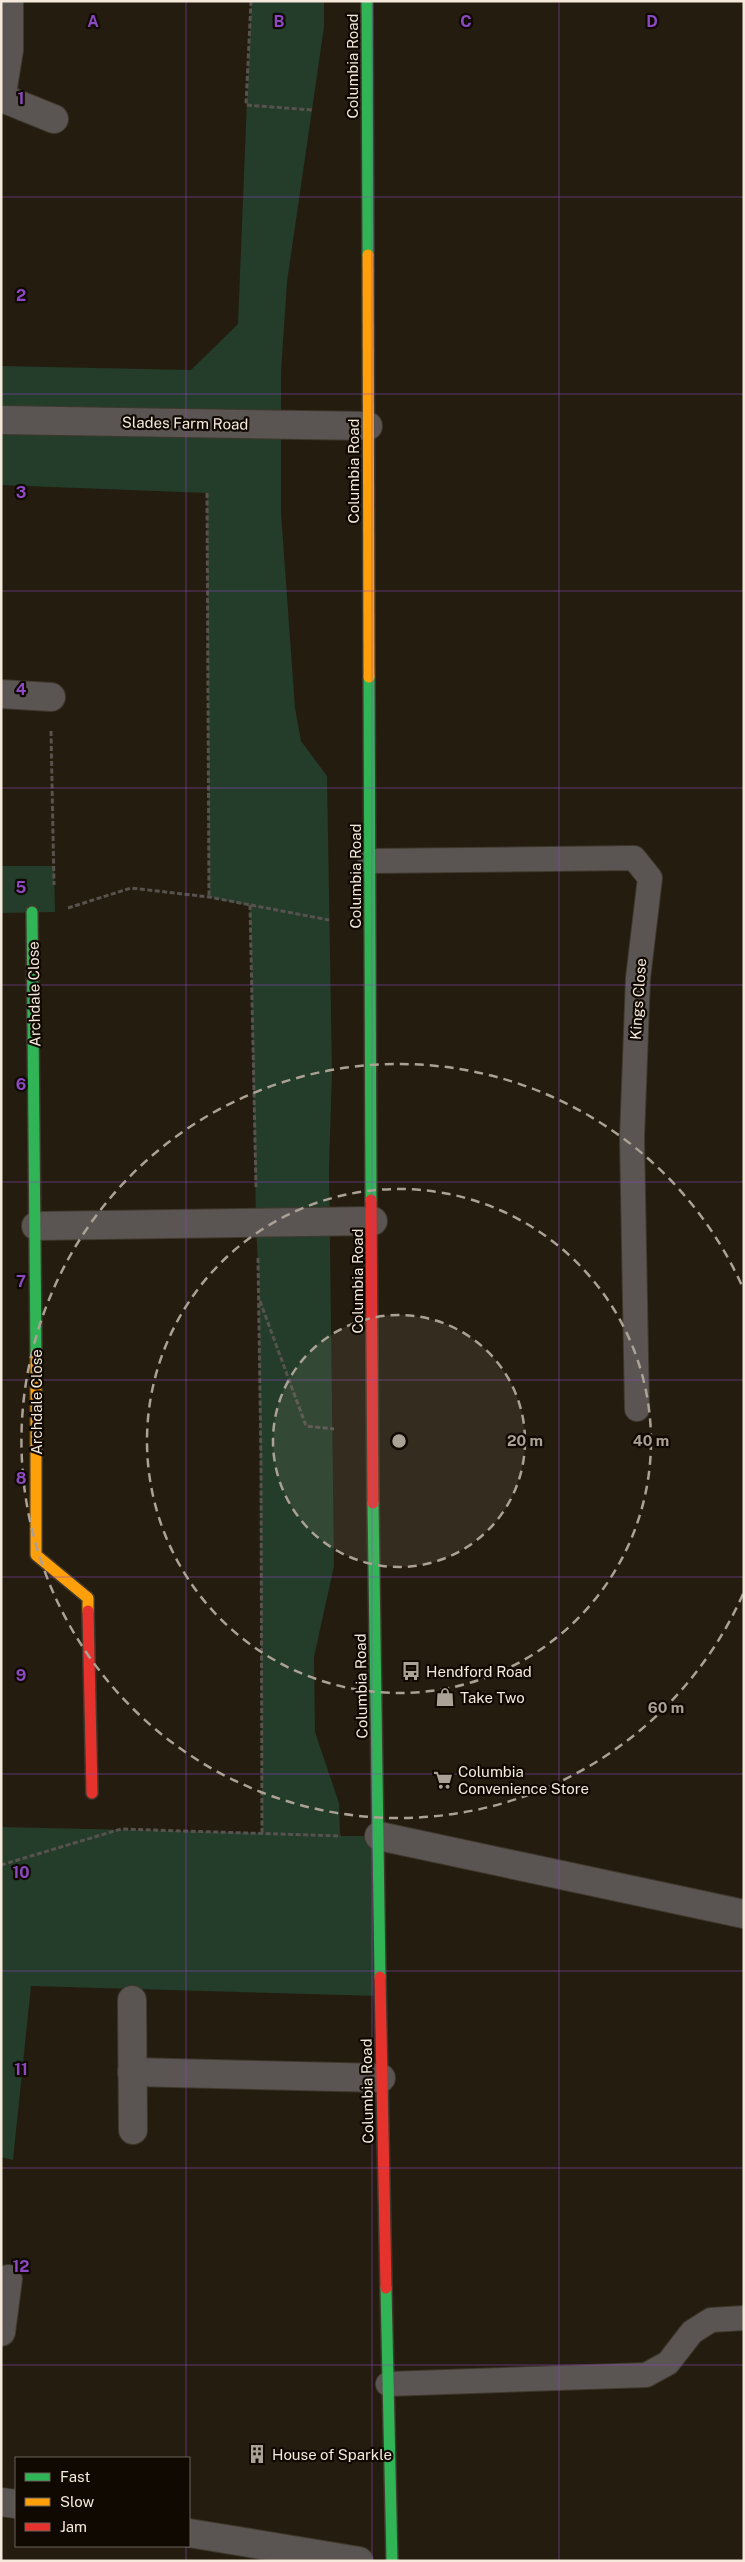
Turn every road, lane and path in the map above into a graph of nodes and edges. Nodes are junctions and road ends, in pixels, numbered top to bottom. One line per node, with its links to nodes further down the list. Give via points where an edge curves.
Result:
1 (10, 1): 4 (street, via 9,50)
2 (251, 1): 5 (path, via 246,105)
3 (367, 1): 8 (street, Columbia Road)
4 (2, 99): 6 (street)
5 (312, 110)
6 (54, 119)
7 (1, 420): 8 (street, Slades Farm Road)
8 (368, 426): 12 (street, Columbia Road)
9 (206, 492): 14 (path)
10 (1, 694): 11 (street)
11 (51, 697): 13 (path)
12 (370, 861): 19 (street, Columbia Road); 23 (lane, Kings Close, via 634,858 650,878 638,978 632,1138)
13 (54, 894)
14 (210, 897): 15 (path); 16 (path, via 132,888)
15 (250, 905): 18 (path); 20 (path)
16 (63, 909)
17 (32, 912): 21 (street, Archdale Close)
18 (329, 920)
19 (373, 1221): 20 (street); 27 (street, Columbia Road, via 372,1449)
20 (256, 1222): 21 (street); 22 (path)
21 (36, 1226): 25 (street, Archdale Close, via 36,1555 88,1598)
22 (259, 1298): 24 (path, via 306,1426); 26 (path)
23 (637, 1409)
24 (334, 1429)
25 (92, 1793)
26 (262, 1833): 27 (path); 28 (path, via 121,1829)
27 (379, 1836): 29 (street); 32 (street, Columbia Road)
28 (1, 1865)
29 (744, 1914)
30 (132, 2000): 31 (street)
31 (132, 2072): 32 (street); 33 (street)
32 (381, 2078): 37 (street, Columbia Road)
33 (133, 2130)
34 (8, 2279): 36 (street)
35 (744, 2318): 37 (lane, via 711,2320 692,2332 668,2363 646,2375)
36 (1, 2332)
37 (388, 2384): 42 (street, Columbia Road)
38 (1, 2502): 39 (street)
39 (15, 2504)
40 (190, 2533): 41 (street)
41 (358, 2561)
42 (392, 2561)

